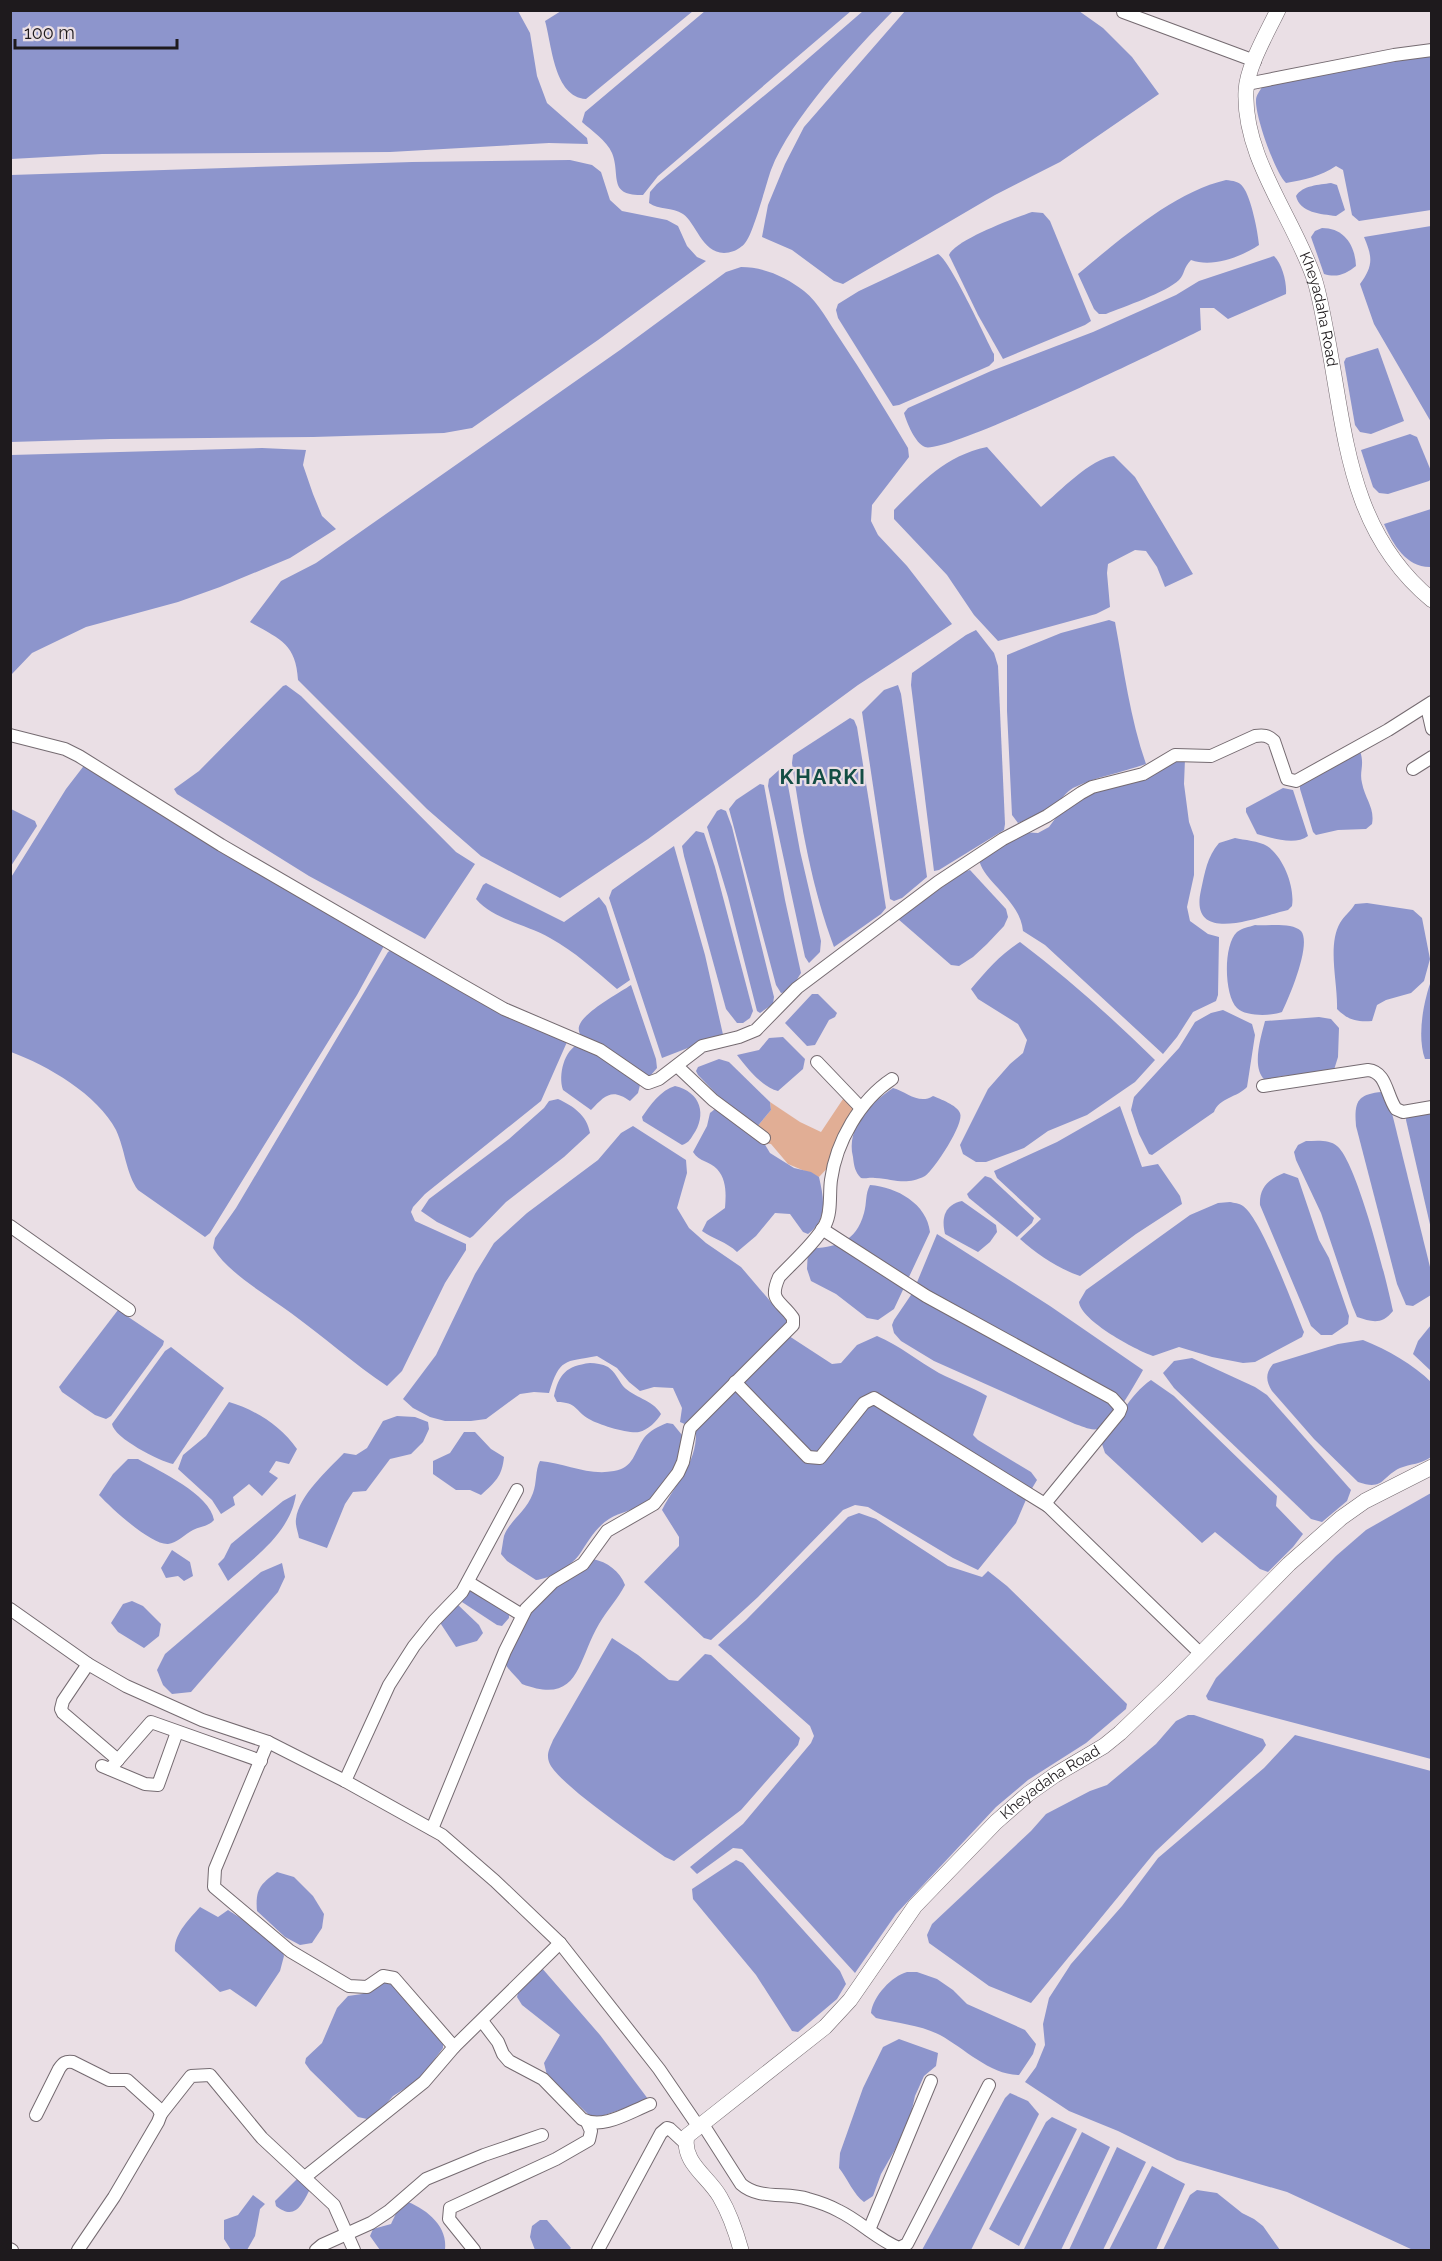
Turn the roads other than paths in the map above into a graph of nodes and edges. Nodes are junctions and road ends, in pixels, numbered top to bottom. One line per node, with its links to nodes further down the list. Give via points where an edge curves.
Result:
1 (1278, 10): 4 (main road, Kheyadaha Road)
2 (1123, 12): 4 (street)
3 (1431, 50): 5 (street)
4 (1255, 61): 5 (main road, Kheyadaha Road)
5 (1247, 84): 6 (main road, Kheyadaha Road, via 1255,150 1314,279 1352,473 1363,505 1398,565)
6 (1431, 600)
7 (1429, 705): 8 (street); 13 (street, via 1296,781 1287,779 1274,741 1262,735 1211,756 1175,755 1143,774 1087,790 938,882 797,988 756,1030 702,1046)
8 (1431, 729)
9 (10, 735): 13 (street, via 80,756 462,985 512,1012 600,1050 648,1083)
10 (1431, 757): 11 (street)
11 (1413, 769)
12 (817, 1062): 17 (street)
13 (677, 1066): 18 (street, via 712,1100)
14 (892, 1079): 17 (street)
15 (1263, 1086): 16 (street, via 1368,1070 1382,1077 1396,1109 1403,1112)
16 (1431, 1107)
17 (861, 1108): 20 (street, via 833,1167 828,1216)
18 (764, 1138)
19 (10, 1226): 21 (street)
20 (822, 1229): 22 (street, via 776,1285 775,1298 793,1318 793,1325); 25 (street, via 926,1296 1118,1404 1119,1413 1047,1501)
21 (129, 1310)
22 (735, 1382): 25 (street, via 808,1457 820,1458 864,1403 874,1398); 28 (street, via 690,1428 683,1462 654,1504 607,1531 583,1564 541,1592)
23 (1431, 1467): 29 (main road, Kheyadaha Road, via 1341,1518 1289,1564)
24 (517, 1490): 26 (street)
25 (1048, 1506): 29 (street)
26 (468, 1582): 28 (street); 34 (street, via 414,1646 389,1685)
27 (10, 1609): 30 (street)
28 (522, 1616): 35 (street)
29 (1201, 1654): 45 (main road, Kheyadaha Road, via 1120,1733 1055,1774 996,1822 915,1905 850,2000 825,2027)
30 (88, 1664): 32 (street); 33 (street, via 61,1709)
31 (177, 1732): 32 (street); 33 (street, via 151,1722); 33 (street, via 158,1785 145,1784)
32 (265, 1752): 34 (street); 38 (street, via 215,1869 214,1887 290,1951 349,1986 367,1987 383,1976 394,1978)
33 (110, 1765)
34 (345, 1781): 35 (street)
35 (432, 1829): 36 (street)
36 (560, 1942): 37 (street); 45 (street, via 659,2069)
37 (482, 2021): 38 (street); 44 (street, via 509,2061 543,2079)
38 (454, 2047): 47 (street, via 424,2082)
39 (931, 2081): 48 (street)
40 (989, 2085): 48 (street, via 907,2244 893,2246)
41 (650, 2104): 44 (street, via 601,2124)
42 (160, 2114): 43 (street, via 127,2080 109,2080 67,2062 59,2069); 47 (street, via 191,2076 210,2075 262,2138); 50 (street, via 114,2197)
43 (36, 2115)
44 (586, 2122): 53 (street, via 591,2131 589,2140 450,2208 448,2219)
45 (693, 2132): 48 (street, via 747,2190 818,2202); 54 (street, via 667,2128 661,2133); 55 (main road, via 689,2156 728,2212)
46 (542, 2135): 49 (street, via 426,2179 389,2211)
47 (305, 2177): 49 (street, via 334,2205)
48 (869, 2230)
49 (346, 2236): 51 (street); 52 (street)
50 (78, 2250)
51 (316, 2250)
52 (354, 2250)
53 (474, 2250)
54 (598, 2250)
55 (741, 2250)

